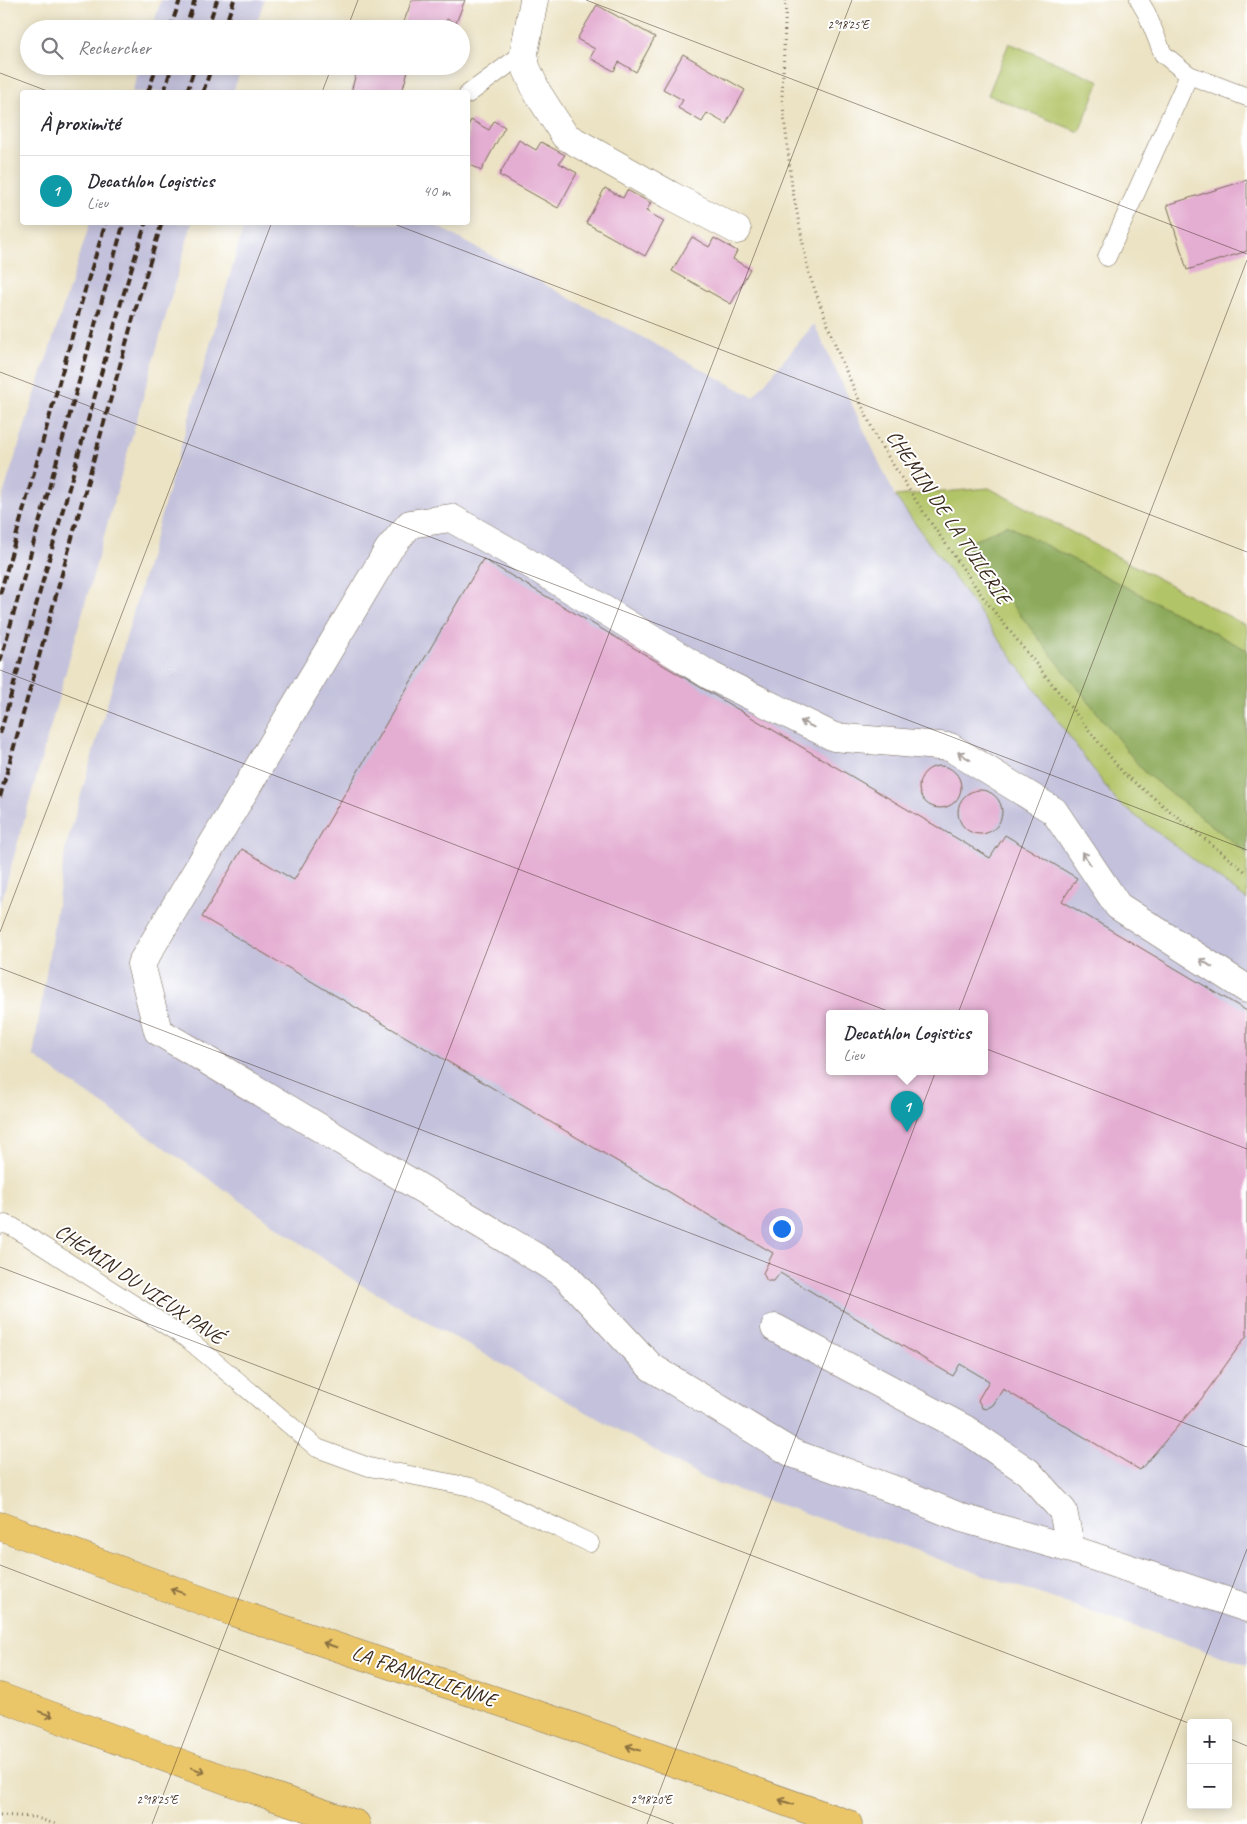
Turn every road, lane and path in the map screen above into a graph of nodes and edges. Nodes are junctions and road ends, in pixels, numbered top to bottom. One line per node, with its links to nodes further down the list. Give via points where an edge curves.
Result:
1 (534, 0): 4 (street)
2 (786, 0): 10 (path, CHEMIN DE LA TUILERIE, via 782,97 792,187 809,274 841,360 878,441 985,600 1124,774)
3 (1138, 0): 5 (lane, via 1163,54)
4 (524, 53): 6 (lane); 8 (street, via 536,92 566,136)
5 (1189, 75): 7 (lane); 9 (lane)
6 (470, 93)
7 (1247, 97)
8 (737, 230)
9 (1107, 257)
10 (1247, 873)
11 (1247, 989): 16 (street, one-way to 16, via 1118,906 1054,812 950,747 834,737 711,676 451,518 410,524 389,549 142,964 158,1031 564,1274 652,1367 792,1453 962,1518)
12 (1, 1224): 15 (lane, CHEMIN DU VIEUX PAVÉ, via 14,1227 189,1340 318,1448 369,1467 471,1487)
13 (775, 1328): 16 (street, via 965,1429 1028,1472 1063,1511)
14 (0, 1526): 22 (highway, LA FRANCILIENNE, one-way to 14, via 233,1612)
15 (590, 1543)
16 (1071, 1549): 17 (street)
17 (1247, 1608)
18 (0, 1697): 21 (highway, one-way to 21)
19 (0, 1815): 20 (path, via 34,1817)
20 (55, 1824)
21 (356, 1824)
22 (848, 1824)

